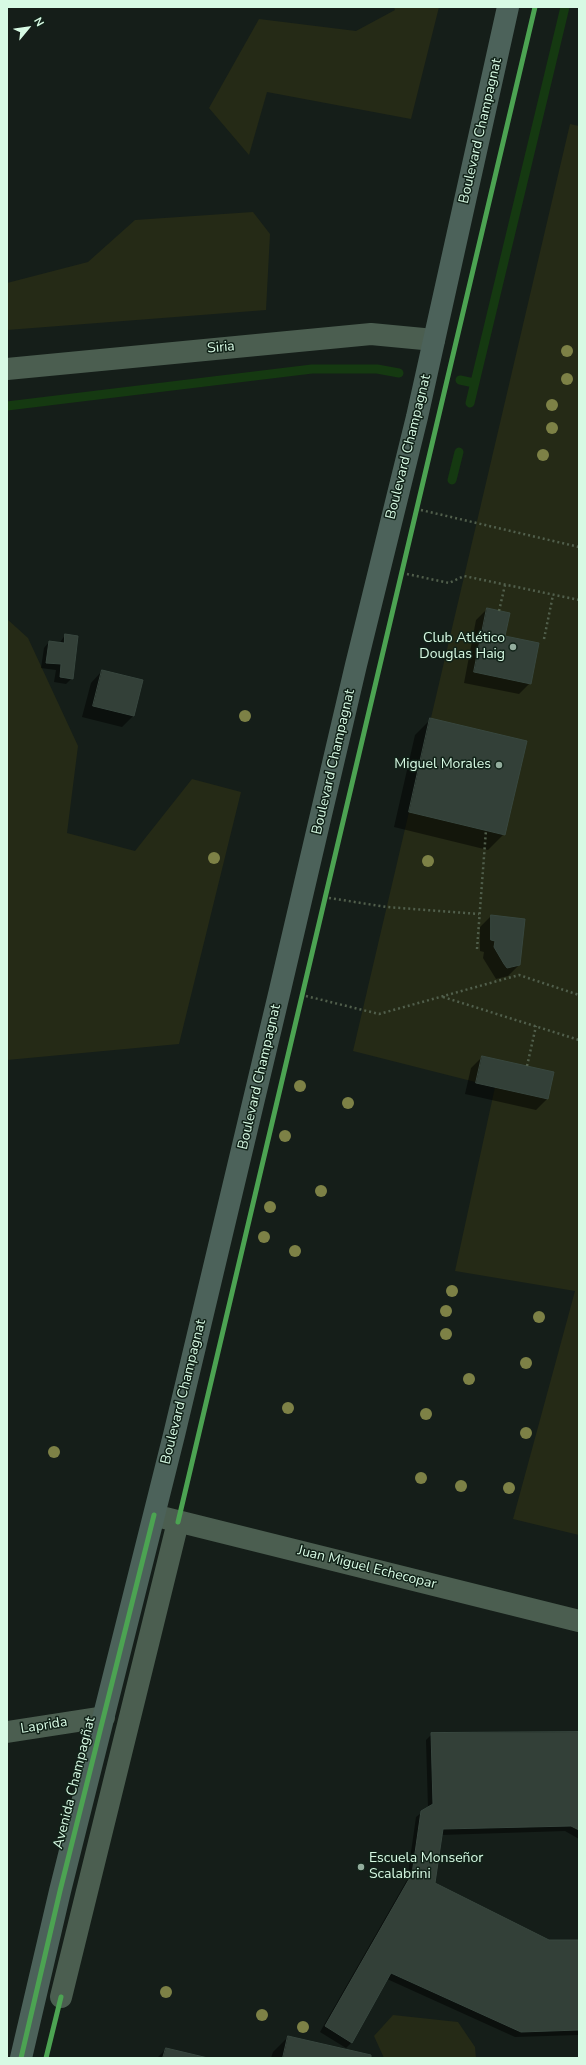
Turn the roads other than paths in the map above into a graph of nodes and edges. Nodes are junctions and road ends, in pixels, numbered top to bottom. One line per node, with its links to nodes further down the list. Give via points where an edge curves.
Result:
1 (508, 7): 2 (main road, Boulevard Champagnat)
2 (434, 340): 3 (street, Siria, via 371,334); 4 (main road, Boulevard Champagnat)
3 (7, 369)
4 (154, 1515): 5 (street, Juan Miguel Echecopar); 7 (main road, Avenida Champagñat)
5 (178, 1522): 6 (street, Juan Miguel Echecopar); 9 (street)
6 (579, 1621)
7 (104, 1717): 8 (street, Laprida); 10 (main road, Avenida Champagñat)
8 (7, 1732)
9 (60, 1997)
10 (21, 2058)

